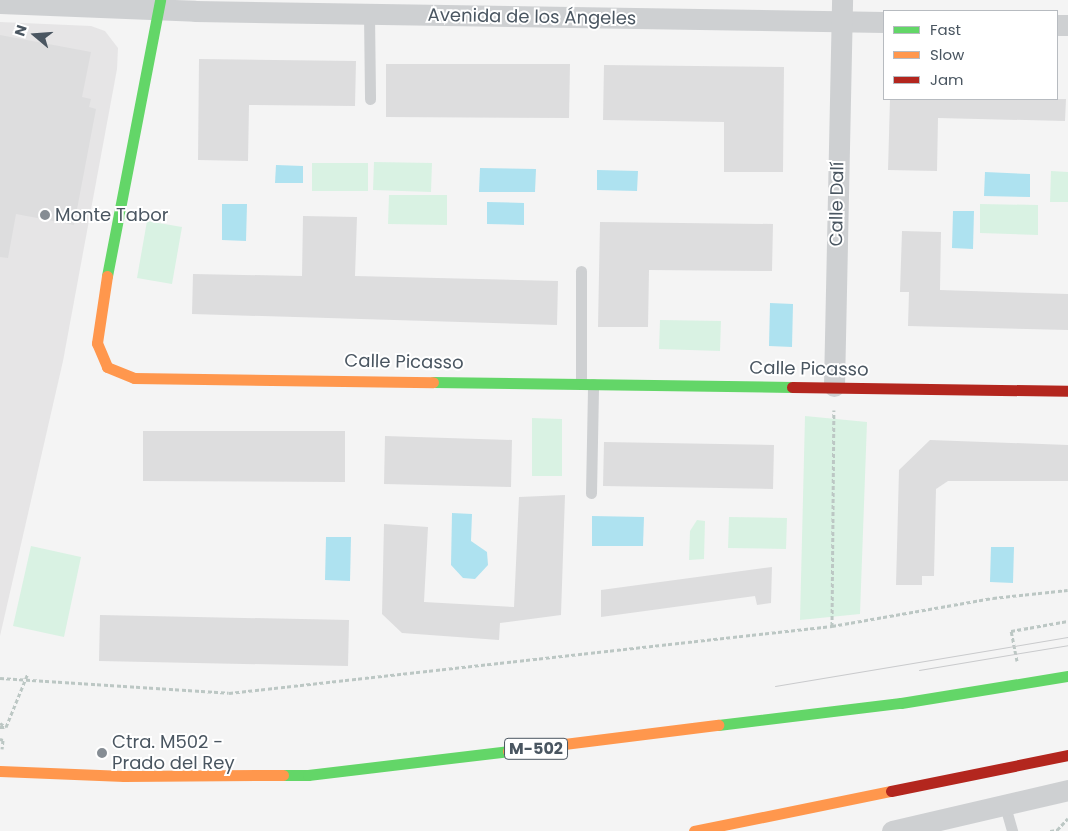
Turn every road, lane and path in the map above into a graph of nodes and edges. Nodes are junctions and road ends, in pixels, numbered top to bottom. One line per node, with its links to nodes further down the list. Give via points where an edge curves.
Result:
1 (842, 0): 5 (street, Calle Dalí)
2 (0, 2): 3 (street, Avenida de los Ángeles)
3 (159, 5): 4 (street, Avenida de los Ángeles); 9 (main road, Calle Picasso, via 102,302 98,343 108,367 134,378)
4 (369, 14): 5 (street, Avenida de los Ángeles); 7 (lane)
5 (841, 21): 6 (street, Avenida de los Ángeles); 10 (street, Calle Dalí)
6 (883, 22)
7 (370, 99)
8 (581, 271): 9 (lane)
9 (587, 382): 10 (main road, Calle Picasso); 12 (lane)
10 (834, 386): 11 (main road, Calle Picasso); 15 (path)
11 (1068, 391)
12 (591, 493)
13 (1068, 590): 15 (path, via 993,598)
14 (1068, 621): 16 (path, via 1011,631)
15 (832, 626): 20 (path, via 229,693)
16 (1018, 668)
17 (28, 673): 20 (path)
18 (1068, 676): 25 (main road, M-502, via 892,705 308,775 124,776)
19 (0, 678): 20 (path)
20 (27, 681): 23 (path)
21 (0, 723): 23 (path)
22 (0, 727): 23 (path)
23 (6, 727)
24 (1068, 755): 29 (main road)
25 (0, 771)
26 (1068, 790): 27 (street)
27 (1005, 806): 30 (street); 31 (lane)
28 (1068, 818): 32 (path, via 1057,830)
29 (694, 831)
30 (892, 831)
31 (1012, 831)
32 (1050, 831)

